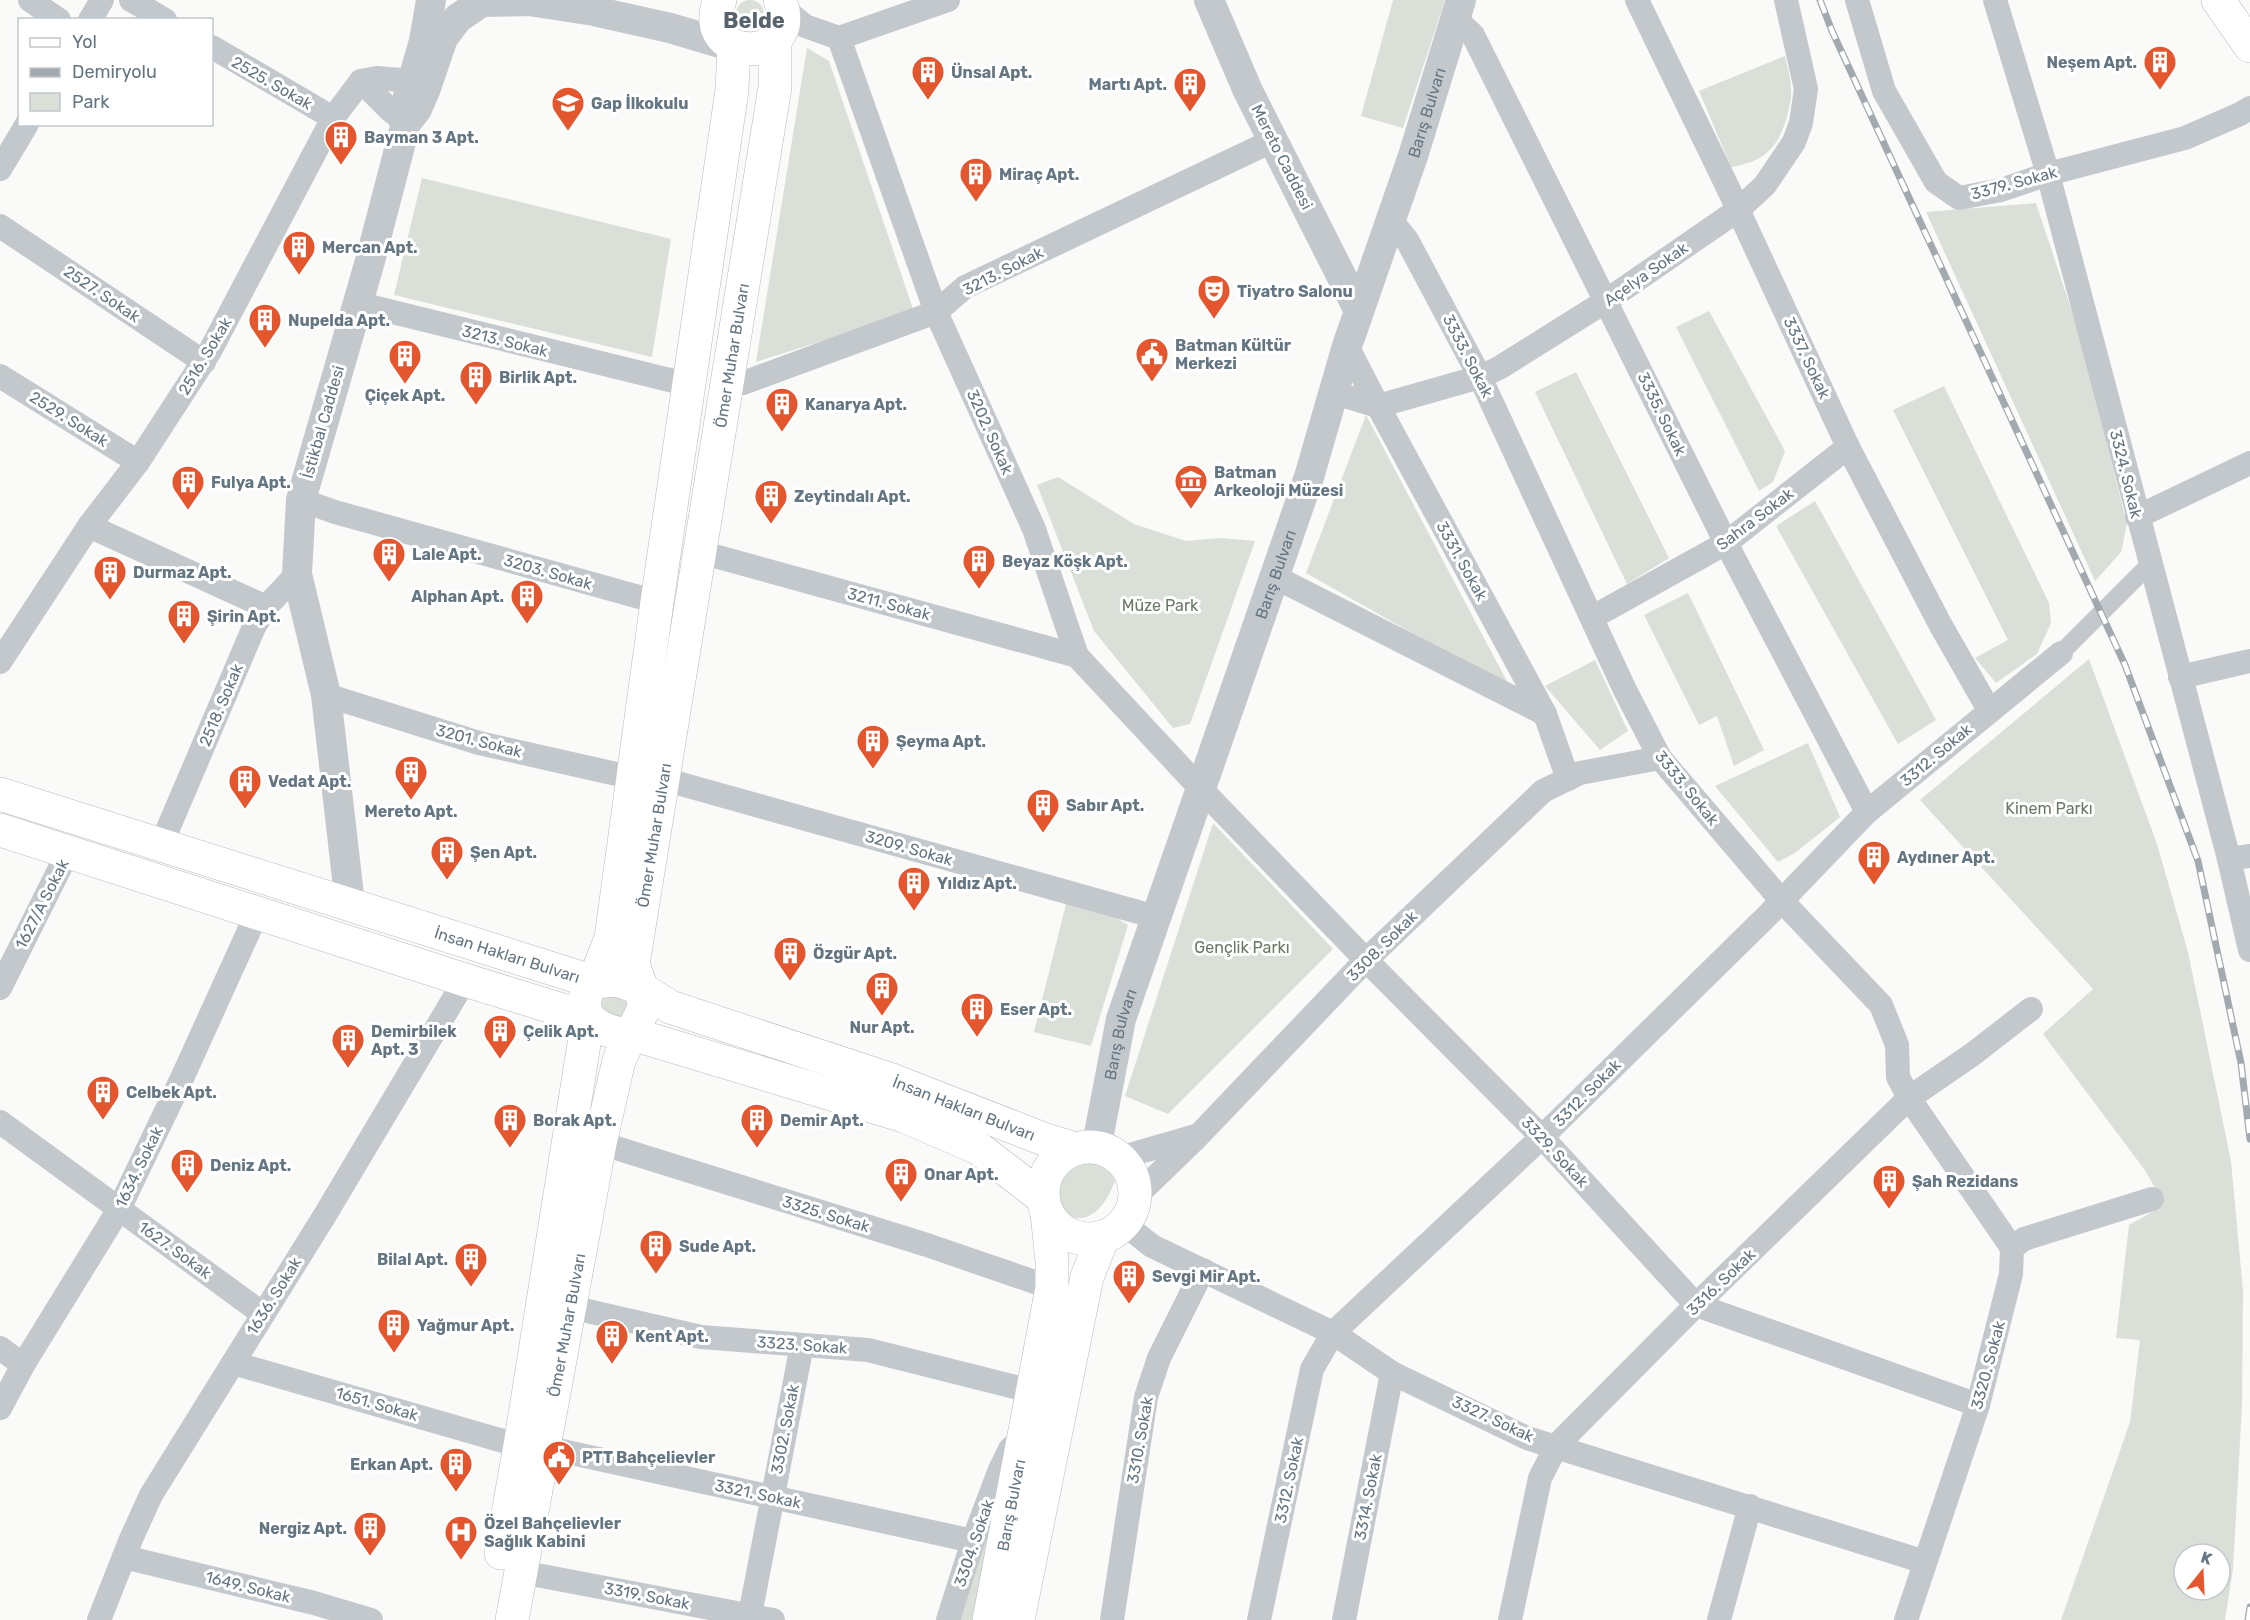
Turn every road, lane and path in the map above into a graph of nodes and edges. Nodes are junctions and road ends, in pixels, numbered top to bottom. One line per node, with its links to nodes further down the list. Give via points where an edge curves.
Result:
1 (30, 0): 17 (street)
2 (102, 0): 18 (street)
3 (131, 0): 19 (street)
4 (431, 0): 26 (street)
5 (447, 0): 13 (street, via 460,5)
6 (720, 0): 22 (main road, via 716,11 719,32)
7 (948, 0): 20 (street)
8 (1637, 0): 34 (street, 3337. Sokak)
9 (1786, 0): 34 (street, Açelya Sokak, via 1806,89 1801,123 1794,142 1765,185)
10 (1857, 0): 33 (street, 3379. Sokak, via 1884,91 1936,182 1959,198 2001,190)
11 (1995, 0): 33 (street, 3324. Sokak)
12 (2218, 0): 23 (main road)
13 (484, 1): 22 (street, via 529,1 594,11); 29 (street, via 458,18 443,38 417,109)
14 (782, 5): 20 (street, via 805,26); 21 (main road, via 784,21)
15 (1217, 7): 31 (street, Mereto Caddesi, via 1248,91)
16 (1458, 9): 35 (street, Barış Bulvarı); 37 (street, 3335. Sokak)
17 (56, 18)
18 (91, 18)
19 (162, 18)
20 (839, 38): 40 (street, 3202. Sokak)
21 (774, 40): 22 (main road, via 755,50); 45 (main road, Ömer Muhar Bulvarı, via 775,87)
22 (734, 46): 46 (main road, Ömer Muhar Bulvarı, via 732,90)
23 (2250, 46)
24 (213, 48): 28 (street, 2525. Sokak)
25 (361, 81): 26 (street); 28 (street, 2516. Sokak); 29 (street)
26 (413, 81): 29 (street)
27 (2250, 108): 33 (street, 3379. Sokak, via 2185,138)
28 (333, 117): 42 (street, 2516. Sokak)
29 (406, 123): 38 (street, İstikbal Caddesi)
30 (26, 126): 32 (street)
31 (1274, 140): 39 (street, Mereto Caddesi); 40 (street, 3213. Sokak, via 965,287)
32 (0, 169)
33 (2048, 174): 53 (street, 3324. Sokak)
34 (1738, 210): 37 (street, Açelya Sokak); 49 (street, 3337. Sokak)
35 (1391, 220): 39 (street, Barış Bulvarı); 44 (street, 3333. Sokak, via 1407,240)
36 (0, 226): 42 (street, 2527. Sokak)
37 (1606, 301): 44 (street, Açelya Sokak); 55 (street, 3335. Sokak)
38 (356, 303): 46 (street, 3213. Sokak); 52 (street, İstikbal Caddesi)
39 (1359, 311): 41 (street, Barış Bulvarı)
40 (936, 312): 45 (street, 3213. Sokak, via 743,383); 64 (street, 3202. Sokak, via 1034,529)
41 (1347, 346): 47 (street, Barış Bulvarı); 48 (street, 3331. Sokak)
42 (204, 362): 50 (street, 2516. Sokak)
43 (0, 376): 50 (street, 2529. Sokak)
44 (1480, 377): 48 (street, Açelya Sokak); 62 (street, 3333. Sokak)
45 (727, 384): 56 (main road, Ömer Muhar Bulvarı)
46 (690, 385): 60 (main road, Ömer Muhar Bulvarı)
47 (1335, 393): 48 (street); 59 (street, Barış Bulvarı)
48 (1378, 406): 70 (street, 3331. Sokak)
49 (1848, 447): 55 (street, Sahra Sokak); 69 (street, 3337. Sokak)
50 (138, 462): 54 (street, 2516. Sokak)
51 (2250, 463): 53 (street)
52 (301, 500): 58 (street, İstikbal Caddesi); 60 (street, 3203. Sokak)
53 (2137, 517): 57 (street, 3324. Sokak)
54 (89, 526): 61 (street); 66 (street, 2516. Sokak)
55 (1726, 543): 62 (street, Sahra Sokak); 76 (street, 3335. Sokak)
56 (700, 552): 64 (street, 3211. Sokak); 73 (main road, Ömer Muhar Bulvarı)
57 (2150, 564): 63 (street); 67 (street, 3324. Sokak)
58 (297, 574): 61 (street, 2518. Sokak); 68 (street, İstikbal Caddesi)
59 (1275, 577): 70 (street); 74 (street, Barış Bulvarı)
60 (657, 602): 73 (main road, Ömer Muhar Bulvarı)
61 (266, 607): 78 (street, 2518. Sokak)
62 (1593, 617): 71 (street, 3333. Sokak)
63 (2061, 653): 69 (street, 3312. Sokak)
64 (1077, 656): 74 (street, 3202. Sokak)
65 (2250, 661): 67 (street)
66 (0, 662)
67 (2180, 676): 80 (street, 3324. Sokak)
68 (326, 695): 73 (street, 3201. Sokak, via 479,743); 82 (street, İstikbal Caddesi)
69 (1989, 710): 76 (street, 3312. Sokak)
70 (1545, 714): 72 (street, 3331. Sokak)
71 (1660, 758): 72 (street, 3308. Sokak); 81 (street, 3333. Sokak)
72 (1568, 778): 86 (street, 3308. Sokak, via 1543,791)
73 (648, 779): 84 (street, 3209. Sokak); 88 (main road, Ömer Muhar Bulvarı, via 611,938); 90 (main road, Ömer Muhar Bulvarı, via 633,964)
74 (1200, 789): 84 (street, Barış Bulvarı); 86 (street, 3329. Sokak)
75 (0, 794): 78 (main road, İnsan Hakları Bulvarı)
76 (1867, 812): 81 (street, 3312. Sokak)
77 (0, 830): 79 (main road, İnsan Hakları Bulvarı)
78 (161, 845): 82 (main road, İnsan Hakları Bulvarı)
79 (68, 852): 83 (main road, İnsan Hakları Bulvarı); 89 (street, 1627/A Sokak)
80 (2239, 858): 85 (street, 3324. Sokak)
81 (1782, 900): 94 (street, 3333. Sokak, via 1881,1005 1897,1045 1898,1077); 97 (street, 3312. Sokak)
82 (350, 904): 88 (main road, İnsan Hakları Bulvarı)
83 (256, 913): 87 (main road, İnsan Hakları Bulvarı); 102 (street, 1634. Sokak)
84 (1156, 917): 99 (street, Barış Bulvarı, via 1121,1019)
85 (2250, 950)
86 (1366, 960): 96 (street, 3308. Sokak); 97 (street, 3329. Sokak)
87 (465, 980): 92 (main road, İnsan Hakları Bulvarı); 109 (street, 1636. Sokak)
88 (594, 982): 90 (main road, İnsan Hakları Bulvarı, via 617,980); 92 (main road, Ömer Muhar Bulvarı, via 587,990 584,1004)
89 (0, 988)
90 (642, 989): 93 (main road, Ömer Muhar Bulvarı, via 644,1008); 99 (main road, İnsan Hakları Bulvarı, via 670,1007 892,1080 1046,1140)
91 (2031, 1009): 94 (street, 3316. Sokak)
92 (588, 1018): 93 (main road, İnsan Hakları Bulvarı, via 599,1028); 121 (main road, Ömer Muhar Bulvarı)
93 (632, 1034): 98 (main road, Ömer Muhar Bulvarı, via 619,1060); 101 (main road, İnsan Hakları Bulvarı, via 904,1116 978,1148)
94 (1909, 1098): 104 (street, 3333. Sokak); 107 (street, 3316. Sokak)
95 (0, 1122): 102 (street, 1627. Sokak)
96 (1199, 1135): 99 (street); 103 (street, 3308. Sokak)
97 (1542, 1137): 107 (street, 3329. Sokak); 110 (street, 3312. Sokak)
98 (600, 1143): 106 (street, 3325. Sokak); 108 (main road, Ömer Muhar Bulvarı)
99 (1096, 1151): 101 (main road, via 1062,1156 1051,1167 1044,1182); 103 (main road, via 1128,1169 1134,1183)
100 (2152, 1199): 104 (street, via 2024,1239)
101 (1045, 1205): 103 (main road, via 1054,1224 1077,1238 1090,1240); 106 (main road, Barış Bulvarı)
102 (119, 1209): 109 (street, 1627. Sokak); 114 (street, 1634. Sokak)
103 (1121, 1220): 105 (street, 3327. Sokak, via 1152,1246); 136 (main road, Barış Bulvarı, via 1089,1268)
104 (2012, 1248): 117 (street, 3320. Sokak, via 2011,1274)
105 (1203, 1270): 110 (street, 3327. Sokak); 137 (street, 3310. Sokak, via 1159,1358 1146,1397)
106 (1052, 1288): 116 (main road, Barış Bulvarı)
107 (1696, 1305): 117 (street, 3329. Sokak); 120 (street, 3316. Sokak)
108 (570, 1307): 111 (street, 3323. Sokak, via 701,1337); 121 (main road, Ömer Muhar Bulvarı)
109 (263, 1314): 113 (street, 1636. Sokak)
110 (1333, 1334): 115 (street, 3327. Sokak); 138 (street, 3312. Sokak, via 1312,1369)
111 (802, 1345): 116 (street, 3323. Sokak, via 868,1350); 122 (street, 3302. Sokak)
112 (0, 1348): 114 (street)
113 (233, 1363): 121 (street, 1651. Sokak); 125 (street, 1636. Sokak, via 151,1495)
114 (23, 1365): 118 (street, 1634. Sokak)
115 (1392, 1373): 120 (street, 3327. Sokak, via 1527,1438); 139 (street, 3314. Sokak)
116 (1032, 1393): 119 (main road, Barış Bulvarı)
117 (1978, 1405): 126 (street, 3320. Sokak)
118 (0, 1408)
119 (1023, 1438): 124 (street, 3304. Sokak, via 1010,1449); 135 (main road, Barış Bulvarı)
120 (1557, 1446): 123 (street, 3327. Sokak); 140 (street, 3316. Sokak, via 1540,1478)
121 (532, 1447): 122 (street, 3321. Sokak); 127 (main road, Ömer Muhar Bulvarı); 132 (main road, Ömer Muhar Bulvarı)
122 (772, 1497): 124 (street, 3321. Sokak); 129 (street, 3302. Sokak)
123 (1749, 1506): 126 (street, 3327. Sokak); 141 (street)
124 (973, 1541): 134 (street, 3304. Sokak)
125 (124, 1557): 128 (street, 1649. Sokak); 130 (street, 1636. Sokak)
126 (1925, 1562): 142 (street, 3320. Sokak)
127 (521, 1572): 129 (street, 3319. Sokak); 133 (main road, Ömer Muhar Bulvarı)
128 (312, 1611): 131 (street, 1649. Sokak)
129 (758, 1618)
130 (99, 1620)
131 (371, 1620)
132 (489, 1620)
133 (512, 1620)
134 (948, 1620)
135 (989, 1620)
136 (1018, 1620)
137 (1112, 1620)
138 (1259, 1620)
139 (1344, 1620)
140 (1510, 1620)
141 (1719, 1620)
142 (1906, 1620)

